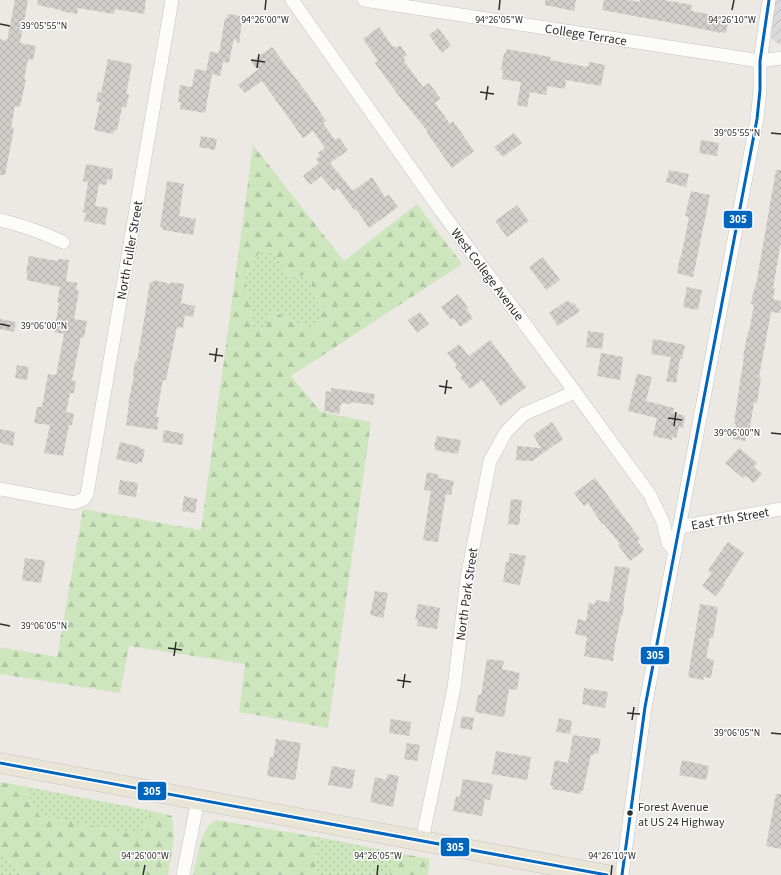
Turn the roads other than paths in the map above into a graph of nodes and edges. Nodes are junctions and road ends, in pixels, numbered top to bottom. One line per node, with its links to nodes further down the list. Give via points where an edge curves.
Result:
1 (172, 0): 10 (street, North Fuller Street, via 87,494 84,499 74,503)
2 (292, 0): 9 (street, West College Avenue, via 441,211)
3 (364, 0): 6 (street, College Terrace)
4 (769, 0): 6 (street)
5 (781, 58): 6 (street, College Terrace)
6 (760, 61): 12 (street, via 757,119)
7 (0, 220): 8 (street, via 45,233)
8 (63, 242)
9 (575, 392): 13 (street, West College Avenue, via 650,495 663,522 668,543); 16 (street, North Park Street, via 524,414 506,432 490,461 467,578 454,688)
10 (0, 489)
11 (781, 509): 12 (street, East 7th Street)
12 (679, 528): 13 (street)
13 (675, 552): 19 (street, via 645,707)
14 (0, 763): 15 (main road)
15 (198, 800): 16 (main road); 17 (street)
16 (422, 840): 18 (main road)
17 (183, 875)
18 (607, 875)
19 (622, 875)

